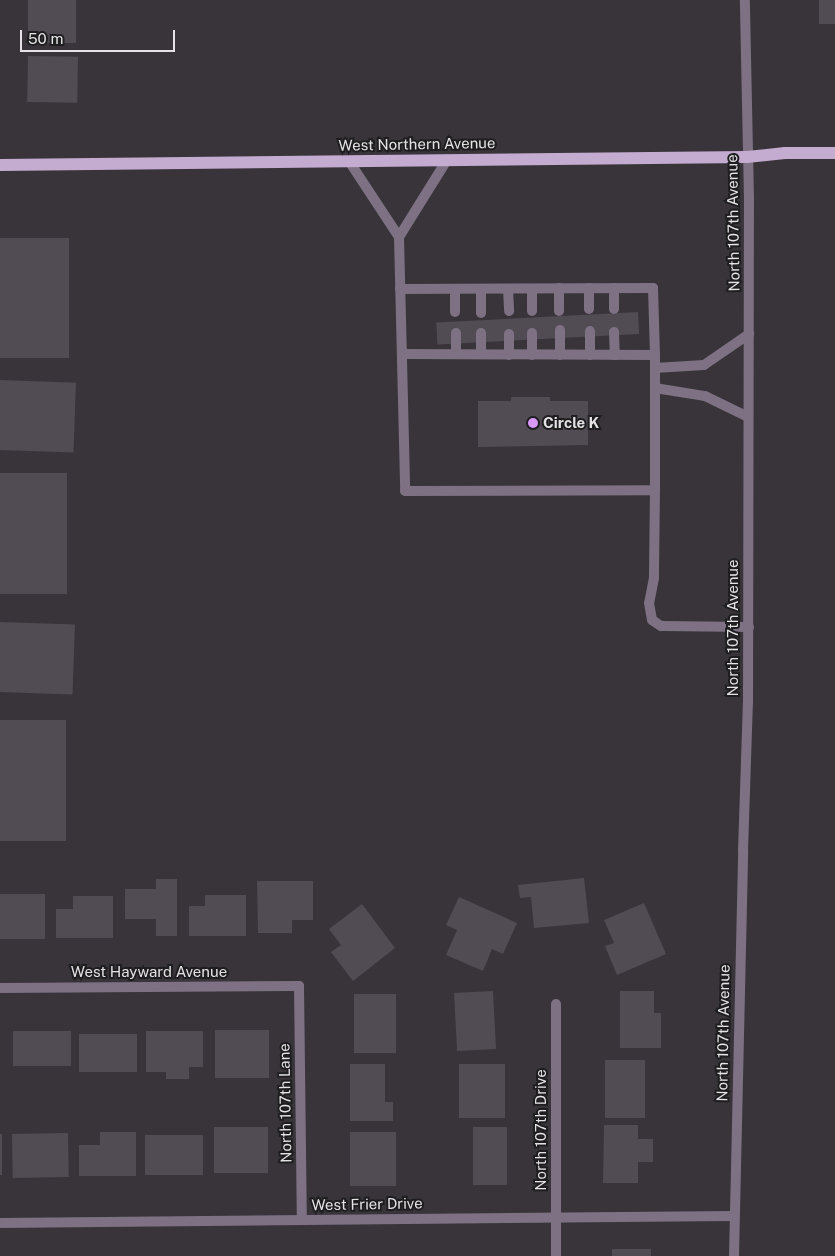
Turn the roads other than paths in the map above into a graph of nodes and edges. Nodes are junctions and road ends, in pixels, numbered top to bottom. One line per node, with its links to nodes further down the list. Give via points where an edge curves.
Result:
1 (745, 0): 3 (street, North 107th Avenue)
2 (835, 153): 3 (main road, West Northern Avenue)
3 (747, 157): 4 (main road, West Northern Avenue); 30 (street, North 107th Avenue)
4 (447, 160): 5 (main road, West Northern Avenue); 7 (street)
5 (349, 162): 6 (main road, West Northern Avenue); 7 (street)
6 (0, 165)
7 (399, 237): 15 (street)
8 (559, 288): 9 (street); 14 (street); 18 (street)
9 (589, 288): 10 (street); 19 (street)
10 (614, 288): 16 (street); 39 (street, via 653,288)
11 (455, 289): 12 (street); 15 (street); 21 (street)
12 (481, 289): 13 (street); 22 (street)
13 (508, 289): 14 (street); 20 (street)
14 (532, 289): 17 (street)
15 (400, 290): 31 (street)
16 (614, 309)
17 (532, 310)
18 (559, 310)
19 (590, 310)
20 (508, 311)
21 (455, 312)
22 (481, 313)
23 (560, 330): 36 (street)
24 (590, 331): 37 (street)
25 (614, 332): 38 (street)
26 (456, 333): 32 (street)
27 (481, 333): 33 (street)
28 (532, 333): 35 (street)
29 (509, 334): 34 (street)
30 (749, 334): 40 (street, via 704,365); 42 (street, North 107th Avenue)
31 (402, 354): 32 (street); 43 (street, via 405,491)
32 (456, 354): 33 (street)
33 (481, 354): 34 (street)
34 (508, 355): 35 (street)
35 (532, 355): 36 (street)
36 (560, 355): 37 (street)
37 (590, 355): 38 (street)
38 (615, 355): 39 (street)
39 (655, 355): 40 (street)
40 (655, 368): 41 (street)
41 (655, 388): 42 (street, via 705,396); 43 (street)
42 (748, 418): 44 (street, North 107th Avenue)
43 (655, 490): 44 (street, via 654,578 649,603 652,620 661,626)
44 (749, 627): 49 (street, North 107th Avenue)
45 (299, 986): 46 (street, West Hayward Avenue); 50 (street, North 107th Lane)
46 (0, 988)
47 (556, 1004): 48 (street, North 107th Drive)
48 (556, 1216): 49 (street, West Frier Drive); 50 (street, West Frier Drive); 52 (street, North 107th Drive)
49 (734, 1216): 53 (street, North 107th Avenue)
50 (302, 1219): 51 (street, West Frier Drive)
51 (0, 1223)
52 (556, 1256)
53 (734, 1256)

